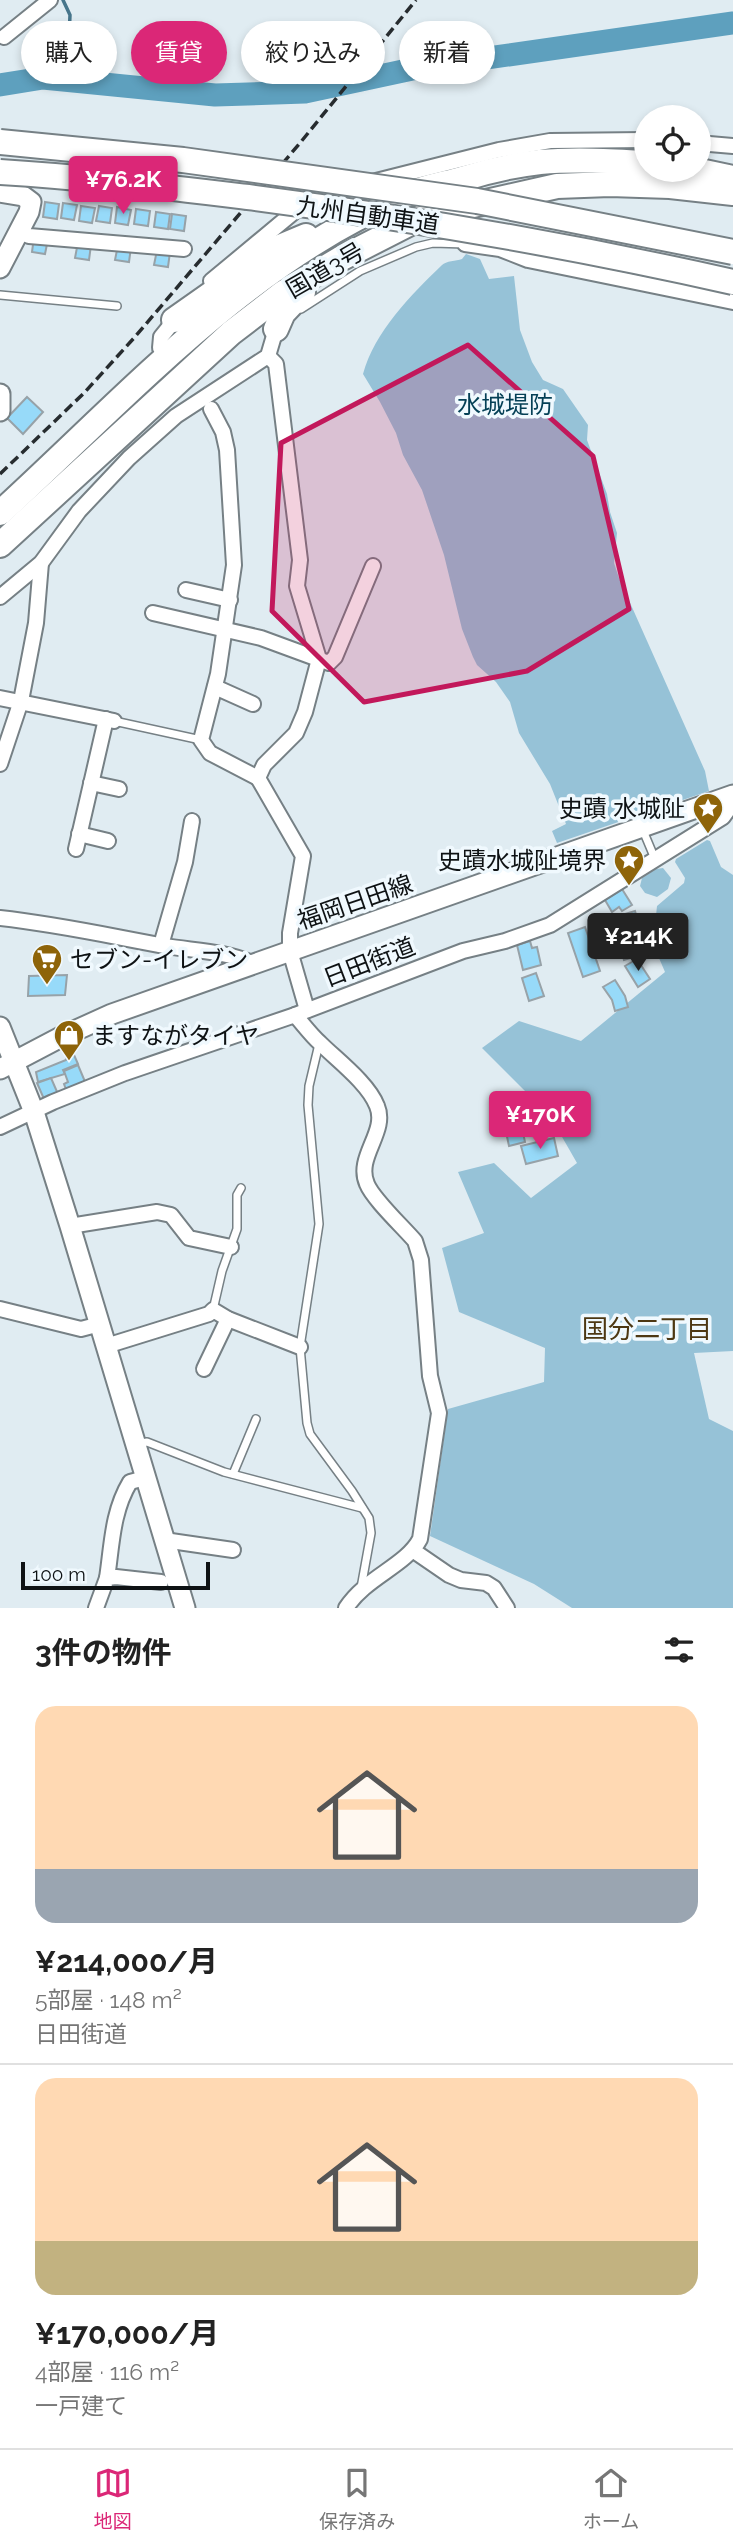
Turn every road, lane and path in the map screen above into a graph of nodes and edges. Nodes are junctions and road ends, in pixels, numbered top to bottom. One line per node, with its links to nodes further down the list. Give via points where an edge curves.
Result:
1 (50, 0): 2 (street)
2 (4, 37)
3 (634, 140): 28 (street, via 550,141 334,191 306,202 212,280)
4 (0, 142): 21 (highway, 九州自動車道, bridge, via 183,160 450,197)
5 (711, 144): 6 (street)
6 (733, 146)
7 (634, 162): 17 (highway, 国道3号, via 539,162 484,172 408,194)
8 (711, 165): 9 (highway)
9 (733, 167)
10 (0, 172): 24 (highway, 九州自動車道, bridge, via 337,209)
11 (711, 173): 12 (highway)
12 (733, 178)
13 (670, 186): 15 (highway, 国道3号); 16 (highway); 22 (highway, 国道3号, via 557,186 497,198 424,216)
14 (0, 192): 18 (main road, via 31,202)
15 (733, 193)
16 (733, 203)
17 (341, 226): 28 (highway, via 275,249); 35 (highway, 国道3号, via 201,327)
18 (19, 232): 20 (street); 23 (main road)
19 (466, 244): 26 (street); 29 (lane, via 425,245 360,271)
20 (184, 249)
21 (733, 252)
22 (340, 259): 29 (highway, via 290,304); 36 (highway, 国道3号, via 283,293 231,333)
23 (0, 268)
24 (733, 282)
25 (0, 295): 27 (lane)
26 (733, 302)
27 (117, 306)
28 (174, 320): 30 (street, via 161,337)
29 (276, 329): 31 (street)
30 (160, 348)
31 (268, 356): 37 (street, via 175,410 88,502); 44 (street, via 276,364 300,559 297,586)
32 (0, 394): 34 (main road)
33 (211, 409): 41 (street, via 227,450 234,565)
34 (0, 411)
35 (0, 513)
36 (0, 545)
37 (40, 563): 40 (street); 47 (street, via 36,623)
38 (373, 566): 44 (street, via 335,657 329,663)
39 (187, 590): 41 (street)
40 (0, 597)
41 (230, 600): 43 (street)
42 (153, 613): 43 (street)
43 (226, 629): 44 (street); 45 (street)
44 (319, 659): 52 (street, via 296,733 264,765)
45 (215, 687): 48 (street); 50 (street)
46 (0, 698): 47 (street)
47 (21, 701): 49 (street); 51 (street)
48 (253, 704)
49 (110, 720): 50 (lane); 53 (street)
50 (201, 740): 52 (street, via 211,754)
51 (0, 764)
52 (258, 778): 65 (street, via 303,856)
53 (91, 783): 54 (street); 59 (street)
54 (119, 789)
55 (733, 794): 58 (main road, 福岡日田線)
56 (733, 803): 62 (street, 日田街道, via 723,817)
57 (192, 821): 64 (street, via 186,862)
58 (642, 827): 62 (lane); 65 (main road, 福岡日田線)
59 (79, 834): 60 (street); 61 (street)
60 (108, 841)
61 (76, 849)
62 (656, 859): 67 (street, 日田街道, via 550,925 463,951)
63 (0, 918): 64 (street)
64 (161, 945): 66 (street, via 236,955)
65 (290, 951): 66 (main road, 福岡日田線); 67 (street)
66 (254, 964): 70 (main road, 福岡日田線, via 112,1014)
67 (301, 1013): 69 (street); 71 (street, 日田街道, via 125,1073)
68 (0, 1027): 70 (main road)
69 (319, 1043): 81 (lane, via 308,1105 319,1224); 90 (street, via 349,1069 377,1104 377,1126 364,1175 368,1187 420,1251 430,1376 439,1413 423,1527)
70 (8, 1065): 71 (main road)
71 (34, 1112): 72 (street, 日田街道); 74 (main road)
72 (0, 1127)
73 (241, 1188): 75 (lane)
74 (70, 1226): 75 (street, via 158,1212 171,1215 188,1238); 79 (main road)
75 (231, 1247): 77 (lane)
76 (0, 1309): 79 (street, via 80,1329)
77 (213, 1310): 78 (street); 80 (street)
78 (228, 1319): 81 (street); 82 (street)
79 (100, 1324): 80 (main road)
80 (106, 1346): 84 (main road)
81 (300, 1347): 87 (lane, via 310,1434)
82 (204, 1369)
83 (256, 1419): 85 (lane)
84 (136, 1444): 85 (lane, via 147,1442); 86 (main road)
85 (233, 1474): 87 (lane)
86 (145, 1478): 88 (main road); 91 (street, via 130,1482 121,1497)
87 (363, 1508): 93 (lane, via 371,1533)
88 (164, 1540): 89 (street); 95 (main road)
89 (233, 1550)
90 (414, 1551): 93 (street); 97 (street, via 449,1575 486,1583)
91 (107, 1578): 92 (street); 94 (street)
92 (161, 1582)
93 (361, 1588): 96 (street)
94 (96, 1608)
95 (185, 1608)
96 (346, 1608)
97 (507, 1608)

